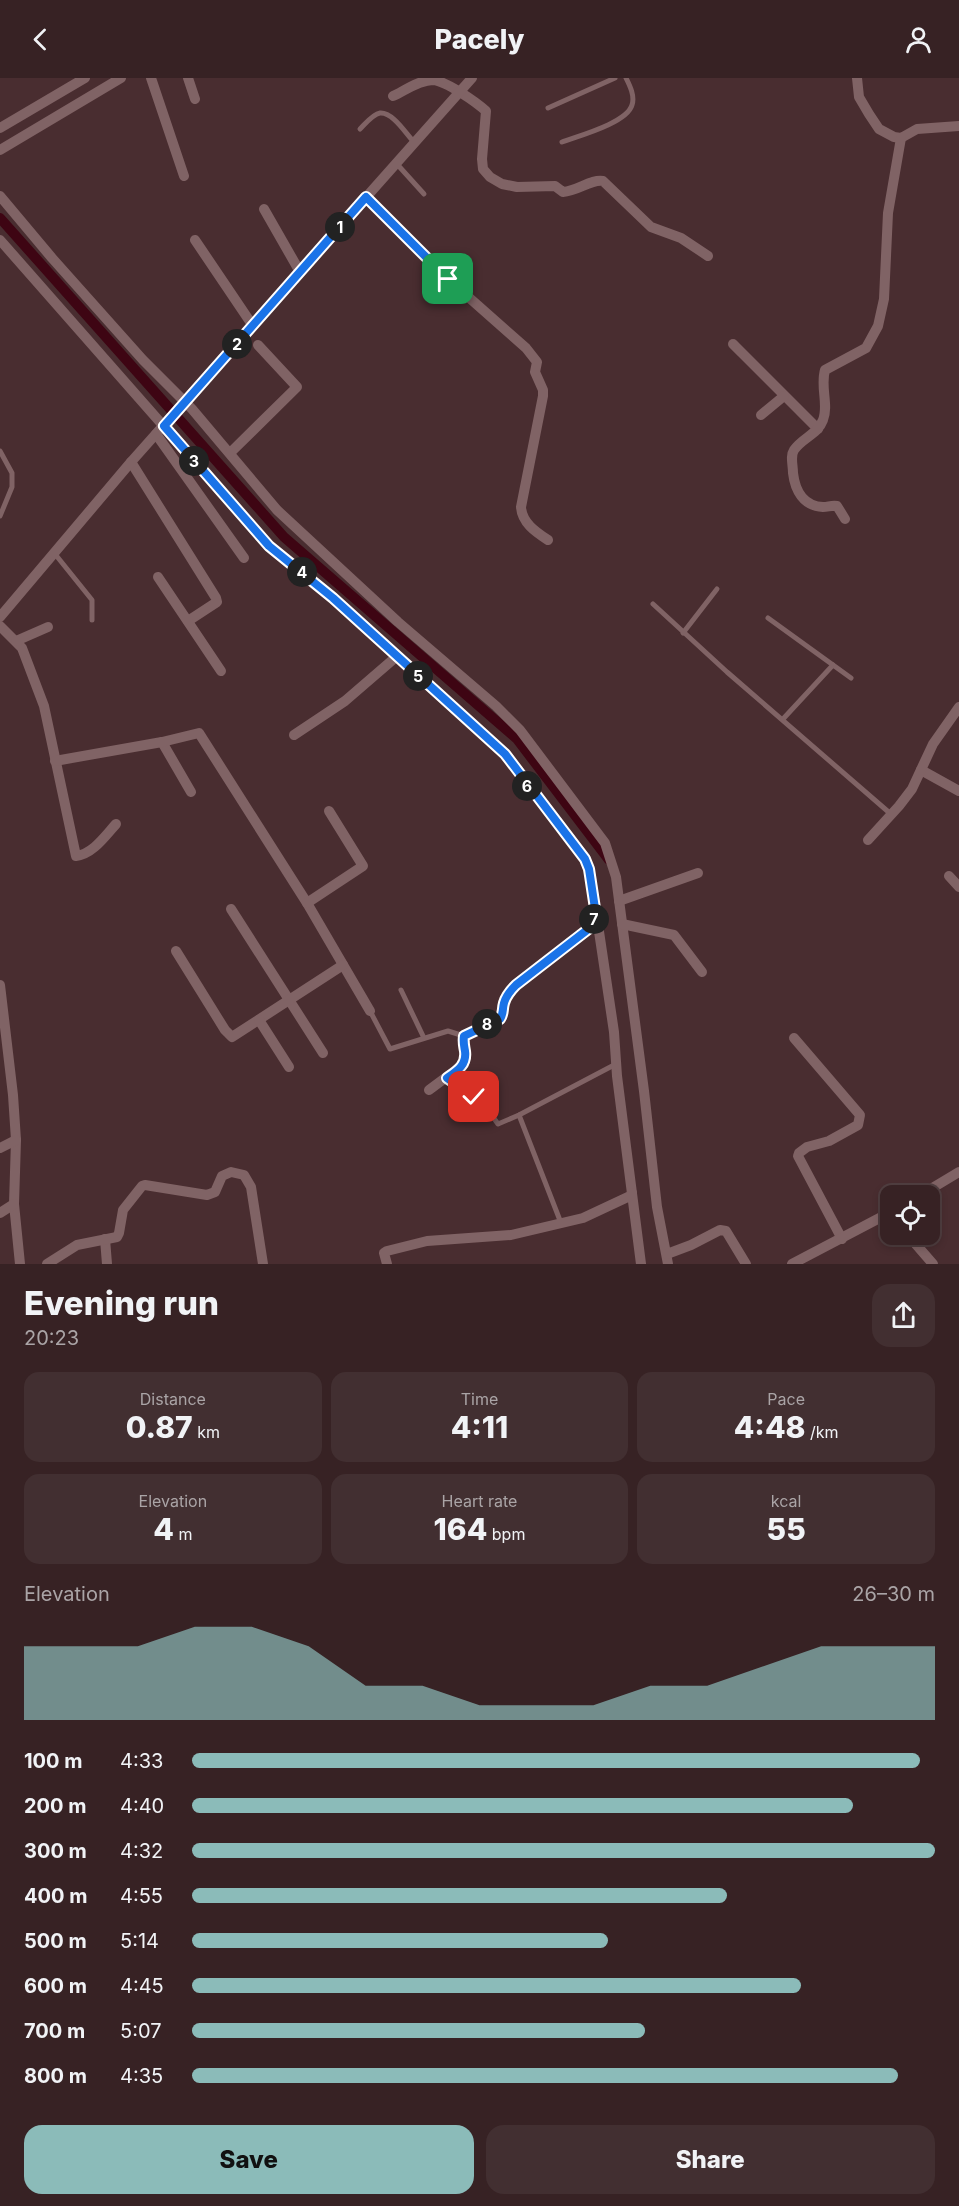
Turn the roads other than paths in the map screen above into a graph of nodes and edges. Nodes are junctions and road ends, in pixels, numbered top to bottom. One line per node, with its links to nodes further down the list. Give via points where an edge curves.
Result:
1 (85, 78): 14 (street)
2 (121, 78): 19 (street)
3 (151, 78): 21 (street)
4 (188, 78): 11 (street)
5 (472, 78): 9 (street)
6 (615, 78): 12 (lane)
7 (626, 78): 18 (lane, via 633,95 629,111)
8 (857, 78): 16 (street, via 859,97 879,129)
9 (459, 92): 10 (street, via 432,80); 17 (street); 28 (street, via 486,111 482,159 483,169 490,177 502,184 555,186 563,192 603,181 651,227 681,238)
10 (393, 96)
11 (195, 99)
12 (548, 108)
13 (959, 126): 16 (street, via 917,129)
14 (0, 128)
15 (360, 129): 17 (lane, via 381,113 389,115)
16 (902, 138): 37 (street, via 888,213 884,299 878,326 866,348 825,370 825,415)
17 (414, 142): 20 (street)
18 (562, 142)
19 (0, 150)
20 (396, 163): 22 (lane); 24 (street)
21 (184, 176)
22 (424, 194)
23 (0, 196): 34 (street)
24 (366, 197): 29 (street); 43 (street, via 537,362 535,372 543,396 521,514)
25 (264, 209): 29 (street)
26 (0, 240): 36 (street)
27 (195, 240): 30 (street)
28 (708, 256)
29 (300, 272): 30 (street)
30 (253, 326): 34 (street)
31 (733, 344): 33 (street)
32 (258, 345): 39 (street, via 297,387)
33 (784, 396): 35 (street); 37 (street)
34 (183, 403): 36 (street); 39 (street)
35 (761, 415)
36 (164, 426): 40 (street); 45 (street); 57 (street, via 269,546)
37 (818, 429): 42 (street, via 792,456 796,490 804,501 823,507 837,506)
38 (0, 451): 41 (lane, via 12,473 12,487)
39 (230, 453): 76 (street, via 301,534 520,730 605,843 613,863)
40 (131, 462): 44 (street); 52 (street, via 216,598 213,606)
41 (0, 516)
42 (845, 519)
43 (548, 540)
44 (55, 554): 49 (street); 51 (lane, via 92,600)
45 (244, 558)
46 (158, 577): 52 (street)
47 (717, 589): 55 (lane)
48 (653, 604): 55 (lane)
49 (0, 617)
50 (768, 618): 58 (lane)
51 (92, 620)
52 (188, 621): 59 (street)
53 (0, 626): 56 (street)
54 (48, 627): 56 (street)
55 (683, 633): 62 (lane)
56 (16, 640): 65 (street, via 44,706)
57 (396, 657): 63 (street, via 345,701); 79 (street, via 505,754 578,848 589,869)
58 (833, 665): 60 (lane); 62 (lane)
59 (221, 671)
60 (851, 678)
61 (959, 707): 66 (street, via 933,744)
62 (783, 719): 70 (lane)
63 (294, 735)
64 (162, 742): 65 (street); 68 (street); 77 (street, via 199,733)
65 (55, 761): 71 (street, via 76,856 99,843)
66 (921, 770): 67 (street); 70 (street)
67 (959, 791)
68 (191, 792)
69 (329, 811): 77 (street, via 363,866)
70 (892, 815): 72 (street)
71 (116, 824)
72 (868, 840)
73 (698, 873): 76 (street)
74 (950, 876): 75 (street)
75 (959, 887)
76 (619, 901): 80 (street)
77 (307, 903): 82 (street)
78 (231, 909): 86 (street)
79 (596, 915): 89 (street, via 591,927 512,990 500,1019); 93 (street)
80 (622, 924): 83 (street, via 674,935); 110 (street)
81 (176, 951): 88 (street, via 232,1037)
82 (343, 965): 86 (street); 87 (street)
83 (702, 972)
84 (0, 985): 98 (street)
85 (402, 990): 90 (lane)
86 (290, 1000): 88 (street); 92 (street)
87 (370, 1011): 90 (lane, via 390,1049)
88 (259, 1020): 94 (street)
89 (464, 1036): 90 (lane, via 448,1031); 95 (street, via 464,1064)
90 (424, 1038)
91 (794, 1038): 108 (street, via 860,1115 858,1125 829,1141 807,1147 798,1156)
92 (324, 1053)
93 (616, 1064): 97 (lane); 102 (street)
94 (289, 1067)
95 (447, 1078): 96 (street); 97 (lane, via 483,1103 498,1124)
96 (429, 1090)
97 (519, 1115): 106 (lane)
98 (16, 1140): 99 (street); 103 (street)
99 (0, 1148)
100 (959, 1172): 101 (street)
101 (937, 1185)
102 (632, 1192): 106 (street, via 583,1218); 116 (street)
103 (14, 1204): 104 (street); 111 (street)
104 (0, 1213)
105 (880, 1219): 108 (street)
106 (562, 1224): 115 (street, via 511,1235 427,1241 387,1251 383,1257)
107 (105, 1239): 112 (street, via 76,1245); 113 (street); 114 (street, via 117,1237 123,1210 142,1186 207,1195 215,1192 222,1176 231,1172 244,1175 251,1187)
108 (842, 1239): 118 (street)
109 (917, 1245): 119 (street)
110 (667, 1259): 117 (street, via 720,1230 726,1231)
111 (20, 1264)
112 (47, 1264)
113 (107, 1264)
114 (263, 1264)
115 (387, 1264)
116 (641, 1264)
117 (746, 1264)
118 (792, 1264)
119 (933, 1264)

